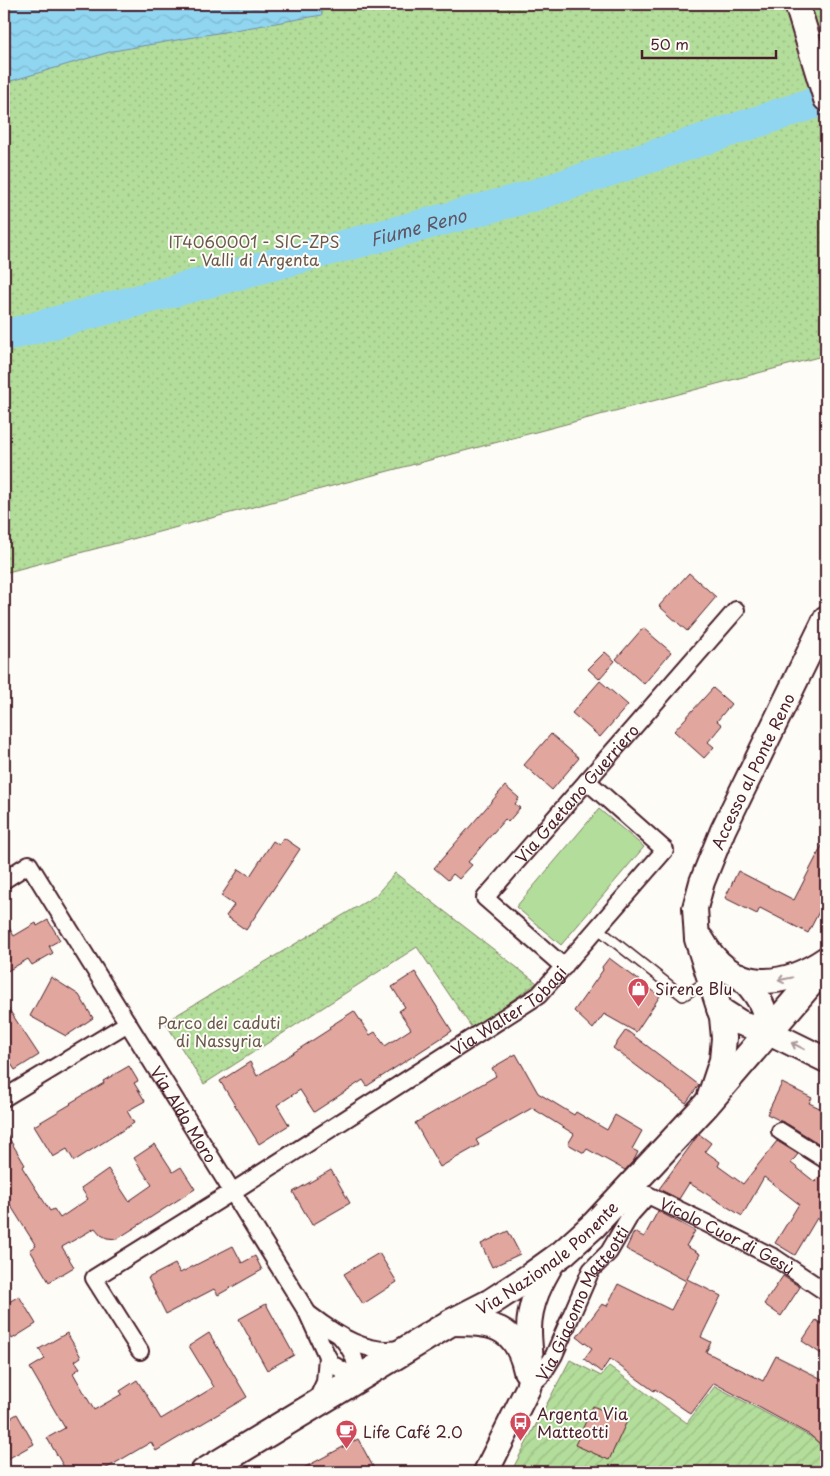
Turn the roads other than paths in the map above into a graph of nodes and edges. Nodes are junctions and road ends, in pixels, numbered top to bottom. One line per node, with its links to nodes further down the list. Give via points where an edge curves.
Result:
1 (797, 4): 2 (main road)
2 (826, 98)
3 (736, 610): 5 (street, Via Gaetano Guerriero)
4 (826, 618): 8 (main road, Accesso al Ponte Reno, via 723,830 702,882 695,908)
5 (587, 781): 7 (street, Via Walter Tobagi, via 665,850); 11 (street, Via Gaetano Guerriero, via 485,898)
6 (4, 880): 15 (street, Via Aldo Moro, via 28,864)
7 (598, 928): 11 (street, Via Walter Tobagi); 13 (lane, via 682,996)
8 (696, 929): 12 (main road, via 714,958); 13 (main road, Accesso al Ponte Reno)
9 (826, 959): 12 (main road, one-way to 12, via 813,968 780,980 766,982)
10 (826, 964): 16 (main road, Via Nazionale Ponente)
11 (564, 967): 22 (street, Via Walter Tobagi, via 539,995)
12 (740, 976): 16 (main road, via 760,999)
13 (709, 980): 14 (main road, Accesso al Ponte Reno)
14 (720, 1009): 16 (main road, via 741,1023); 19 (main road, Accesso al Ponte Reno, via 724,1038 722,1060)
15 (128, 1023): 18 (street); 22 (street, Via Aldo Moro)
16 (769, 1032): 17 (main road, one-way to 16); 19 (main road, Via Nazionale Ponente)
17 (826, 1060)
18 (4, 1098)
19 (706, 1105): 24 (main road, Via Nazionale Ponente, via 594,1225)
20 (780, 1131): 21 (street)
21 (826, 1160)
22 (232, 1192): 27 (street, Via Aldo Moro); 32 (street, Via Walter Tobagi, via 94,1278)
23 (631, 1214): 25 (street, Vicolo Cuor di Gesù, via 648,1196 775,1258); 35 (street, Via Giacomo Matteotti, via 609,1252 591,1270 554,1355 542,1375)
24 (556, 1258): 26 (main road, Via Nazionale Ponente); 29 (main road, Via Giacomo Matteotti, via 542,1279)
25 (826, 1292)
26 (505, 1293): 28 (main road, Via Nazionale Ponente); 29 (main road, Via Giacomo Matteotti, via 520,1305 525,1315)
27 (307, 1312): 30 (street, Via Aldo Moro); 33 (street, Via Aldo Moro)
28 (450, 1324): 29 (main road, via 482,1324 498,1327 510,1337); 31 (main road, Via Nazionale Ponente)
29 (521, 1336): 35 (main road, Via Giacomo Matteotti, via 532,1377)
30 (341, 1337): 31 (street, Via Aldo Moro, via 380,1349); 34 (street, Via Aldo Moro, via 353,1353)
31 (413, 1346): 34 (main road, Via Nazionale Ponente)
32 (140, 1351)
33 (327, 1356): 34 (street, Via Aldo Moro, via 332,1364); 36 (street, Via Aldo Moro, via 325,1382)
34 (357, 1379): 36 (main road, Via Nazionale Ponente)
35 (528, 1388): 38 (main road, Via Giacomo Matteotti)
36 (314, 1406): 37 (main road, Via Nazionale Ponente)
37 (204, 1472)
38 (486, 1472)

